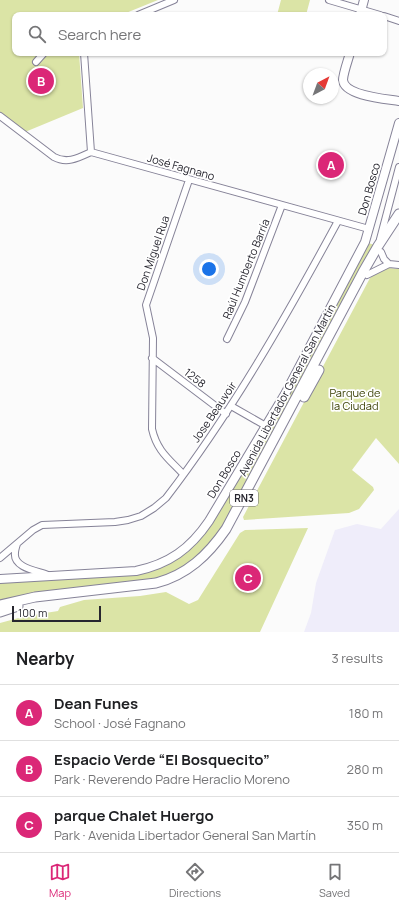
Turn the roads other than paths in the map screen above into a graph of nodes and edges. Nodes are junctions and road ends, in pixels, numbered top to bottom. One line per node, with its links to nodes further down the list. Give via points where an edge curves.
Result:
1 (174, 0): 4 (street)
2 (330, 0): 5 (street)
3 (364, 0): 5 (main road)
4 (145, 12)
5 (361, 12)
6 (387, 17): 7 (street)
7 (399, 21)
8 (41, 56): 11 (street)
9 (84, 56): 15 (street)
10 (349, 56): 12 (main road, via 343,80 345,86 352,92)
11 (36, 62)
12 (399, 101)
13 (0, 116): 15 (street, via 60,160 74,160)
14 (399, 123): 22 (main road, Don Bosco)
15 (91, 152): 17 (street, José Fagnano)
16 (399, 167): 23 (street, Don Bosco)
17 (189, 180): 18 (street, José Fagnano); 28 (street, Don Miguel Rua, via 146,305 153,338)
18 (282, 206): 20 (street, José Fagnano); 27 (street, Raúl Humberto Barría, via 245,302)
19 (399, 214): 23 (highway, Avenida Libertador General San Martín / RN3)
20 (338, 221): 22 (street, José Fagnano); 29 (street, Jose Beauvoir, via 286,316)
21 (399, 225): 23 (highway, Avenida Libertador General San Martín / RN3)
22 (369, 229): 31 (main road, Don Bosco, via 365,242)
23 (379, 249): 24 (street); 26 (highway, Avenida Libertador General San Martín / RN3); 37 (highway, Avenida Libertador General San Martín / RN3, via 240,504 220,538 201,559 180,574 156,584 35,597)
24 (389, 264): 25 (street); 26 (street)
25 (399, 265)
26 (367, 275): 38 (highway, Avenida Libertador General San Martín / RN3, via 234,526 214,555 189,575 163,587 28,604)
27 (227, 339)
28 (152, 358): 30 (street, 1258); 32 (street, Don Miguel Rua, via 152,429 155,441 159,449)
29 (231, 406): 30 (street, Jose Beauvoir); 31 (street)
30 (226, 414): 32 (street, Jose Beauvoir)
31 (266, 426): 35 (main road, Don Bosco, via 203,531 175,556 164,563 136,571)
32 (183, 474): 33 (street, Jose Beauvoir, via 166,498 141,516 115,522 42,525)
33 (17, 543): 34 (street); 35 (street, via 14,553 18,563)
34 (0, 558)
35 (53, 576): 36 (main road, Don Bosco)
36 (0, 579)
37 (0, 605)
38 (0, 612)

